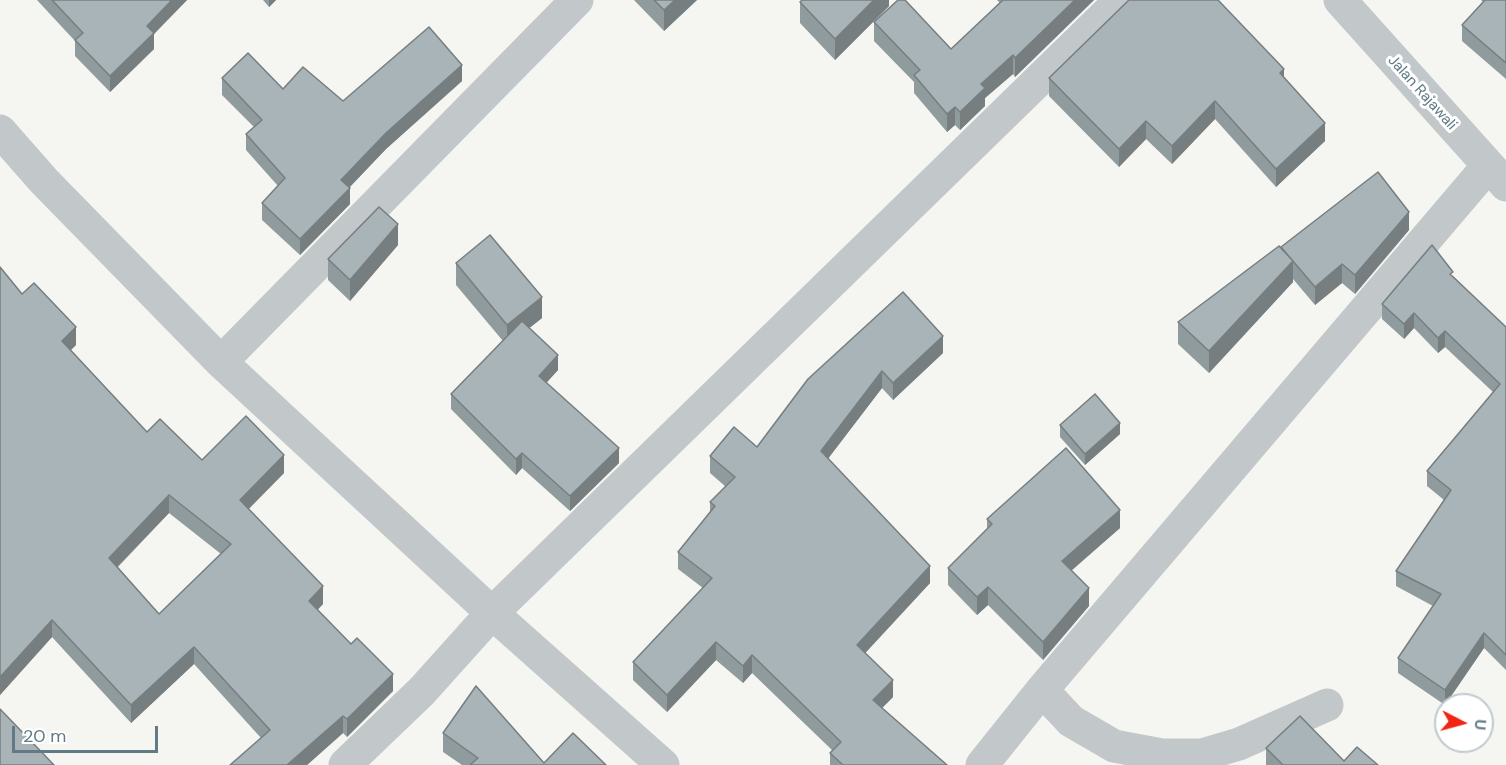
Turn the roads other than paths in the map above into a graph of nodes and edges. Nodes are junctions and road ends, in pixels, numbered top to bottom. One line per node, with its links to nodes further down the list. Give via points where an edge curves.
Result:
1 (578, 0): 6 (street)
2 (1121, 0): 7 (street)
3 (1340, 0): 5 (street, Jalan Rajawali)
4 (0, 130): 6 (street, via 44,182)
5 (1497, 176): 8 (street)
6 (222, 362): 7 (street)
7 (492, 613): 10 (street, via 422,691); 11 (street)
8 (1042, 690): 9 (street, via 1071,721 1114,746 1162,755 1202,755 1239,744); 12 (street)
9 (1327, 705)
10 (345, 765)
11 (663, 765)
12 (982, 765)

